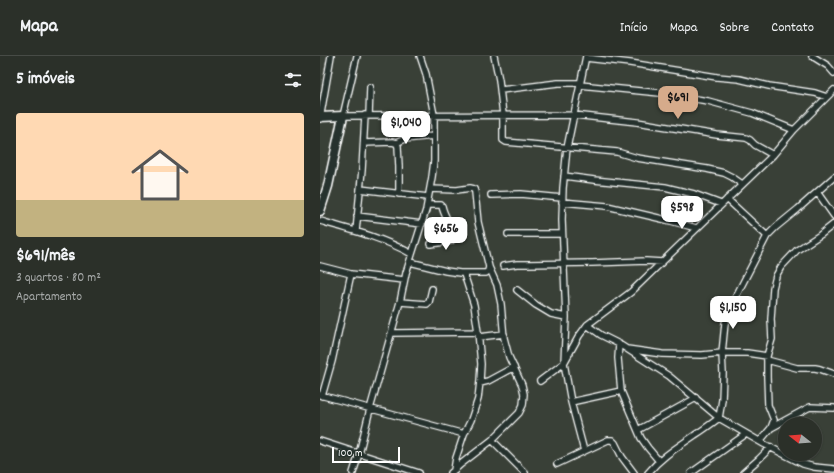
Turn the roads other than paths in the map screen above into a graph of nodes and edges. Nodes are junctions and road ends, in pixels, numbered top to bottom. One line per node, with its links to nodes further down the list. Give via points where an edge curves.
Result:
1 (331, 56): 18 (street)
2 (357, 56): 17 (street)
3 (420, 56): 14 (street)
4 (494, 56): 10 (street)
5 (812, 56): 7 (street)
6 (586, 57): 8 (street); 12 (street, via 739,79)
7 (834, 73)
8 (580, 84): 10 (street, via 558,83); 16 (street); 19 (street, via 708,101 752,113)
9 (370, 87): 13 (street)
10 (500, 90): 15 (street)
11 (834, 90): 12 (street)
12 (827, 97): 19 (street)
13 (367, 115): 14 (street); 17 (street); 21 (street)
14 (434, 115): 15 (street); 20 (street)
15 (503, 115): 16 (street); 23 (street, via 506,142)
16 (574, 115): 23 (street); 24 (street, via 746,138)
17 (343, 116): 18 (street); 38 (street)
18 (320, 118)
19 (794, 130): 24 (street)
20 (434, 136): 22 (street, via 405,139); 29 (street)
21 (364, 143): 22 (street); 28 (street)
22 (396, 143): 31 (street, via 400,167)
23 (567, 148): 25 (street); 27 (street, via 617,152 637,158 706,168 724,173)
24 (773, 155): 27 (street)
25 (564, 176): 35 (street); 36 (street, via 666,187)
26 (834, 177): 30 (street)
27 (742, 184): 34 (street)
28 (360, 189): 31 (street); 39 (street)
29 (430, 189): 33 (street); 56 (street, via 474,189 478,222)
30 (817, 192): 40 (street); 48 (street)
31 (399, 194): 33 (street)
32 (491, 195): 35 (street, via 521,194)
33 (428, 197): 37 (street)
34 (727, 199): 36 (street); 48 (street)
35 (562, 200): 44 (street, via 607,206); 47 (street)
36 (721, 204): 44 (street)
37 (427, 205): 42 (street); 49 (street, via 441,204 453,236 450,241)
38 (320, 210)
39 (357, 216): 42 (street); 45 (street)
40 (834, 216)
41 (320, 221): 45 (street)
42 (422, 224): 50 (street)
43 (834, 224): 71 (street, via 797,250 776,276 771,319 772,339)
44 (696, 228): 52 (street)
45 (356, 231): 50 (street, via 398,246)
46 (508, 234): 47 (street)
47 (562, 234): 53 (street)
48 (768, 236): 70 (street, via 731,306 725,323)
49 (431, 244)
50 (412, 254): 51 (street)
51 (410, 262): 58 (street); 59 (street)
52 (662, 262): 53 (street); 64 (street, via 631,292)
53 (563, 263): 55 (street); 63 (street)
54 (320, 266): 57 (street)
55 (503, 266)
56 (489, 267): 58 (street, via 486,273); 67 (street, via 497,285)
57 (351, 274): 59 (street); 78 (street, via 332,361)
58 (464, 274): 66 (street, via 474,305)
59 (404, 280): 62 (street)
60 (432, 289): 62 (street, via 427,304)
61 (517, 290): 63 (street, via 551,314)
62 (400, 302): 65 (street)
63 (566, 317): 72 (street)
64 (587, 326): 68 (street); 72 (street)
65 (392, 333): 66 (street); 82 (street)
66 (479, 334): 67 (street); 76 (street)
67 (504, 334): 73 (street)
68 (619, 344): 69 (street); 77 (street)
69 (625, 348): 70 (street, via 662,354); 79 (street, via 669,376)
70 (722, 353): 71 (street, via 757,354); 83 (street, via 722,393)
71 (767, 358): 74 (street, via 797,368 815,368); 84 (street, via 768,405 774,420)
72 (564, 363): 75 (street); 80 (street)
73 (514, 367): 76 (street); 88 (street, via 522,385 523,405 519,413)
74 (834, 374)
75 (540, 381)
76 (480, 383): 86 (street, via 478,399)
77 (621, 391): 80 (street); 85 (street)
78 (321, 395): 82 (street)
79 (696, 398): 83 (street); 85 (street)
80 (571, 402): 92 (street)
81 (834, 408): 84 (street, via 810,407)
82 (370, 409): 86 (street); 93 (street)
83 (718, 418): 87 (street); 94 (street)
84 (772, 428): 90 (street)
85 (638, 430): 94 (street, via 641,438)
86 (464, 434): 98 (street)
87 (746, 434): 90 (street); 104 (street)
88 (492, 440): 98 (street); 101 (street)
89 (320, 441): 93 (street)
90 (760, 441): 91 (street)
91 (771, 447): 96 (street); 105 (street)
92 (584, 451): 95 (street); 102 (street, via 612,440)
93 (358, 454): 99 (street); 100 (street)
94 (659, 461): 103 (street)
95 (557, 464)
96 (814, 467): 97 (street); 106 (street)
97 (834, 469)
98 (453, 472)
99 (353, 473)
100 (419, 473)
101 (525, 473)
102 (634, 473)
103 (648, 473)
104 (691, 473)
105 (743, 473)
106 (810, 473)

